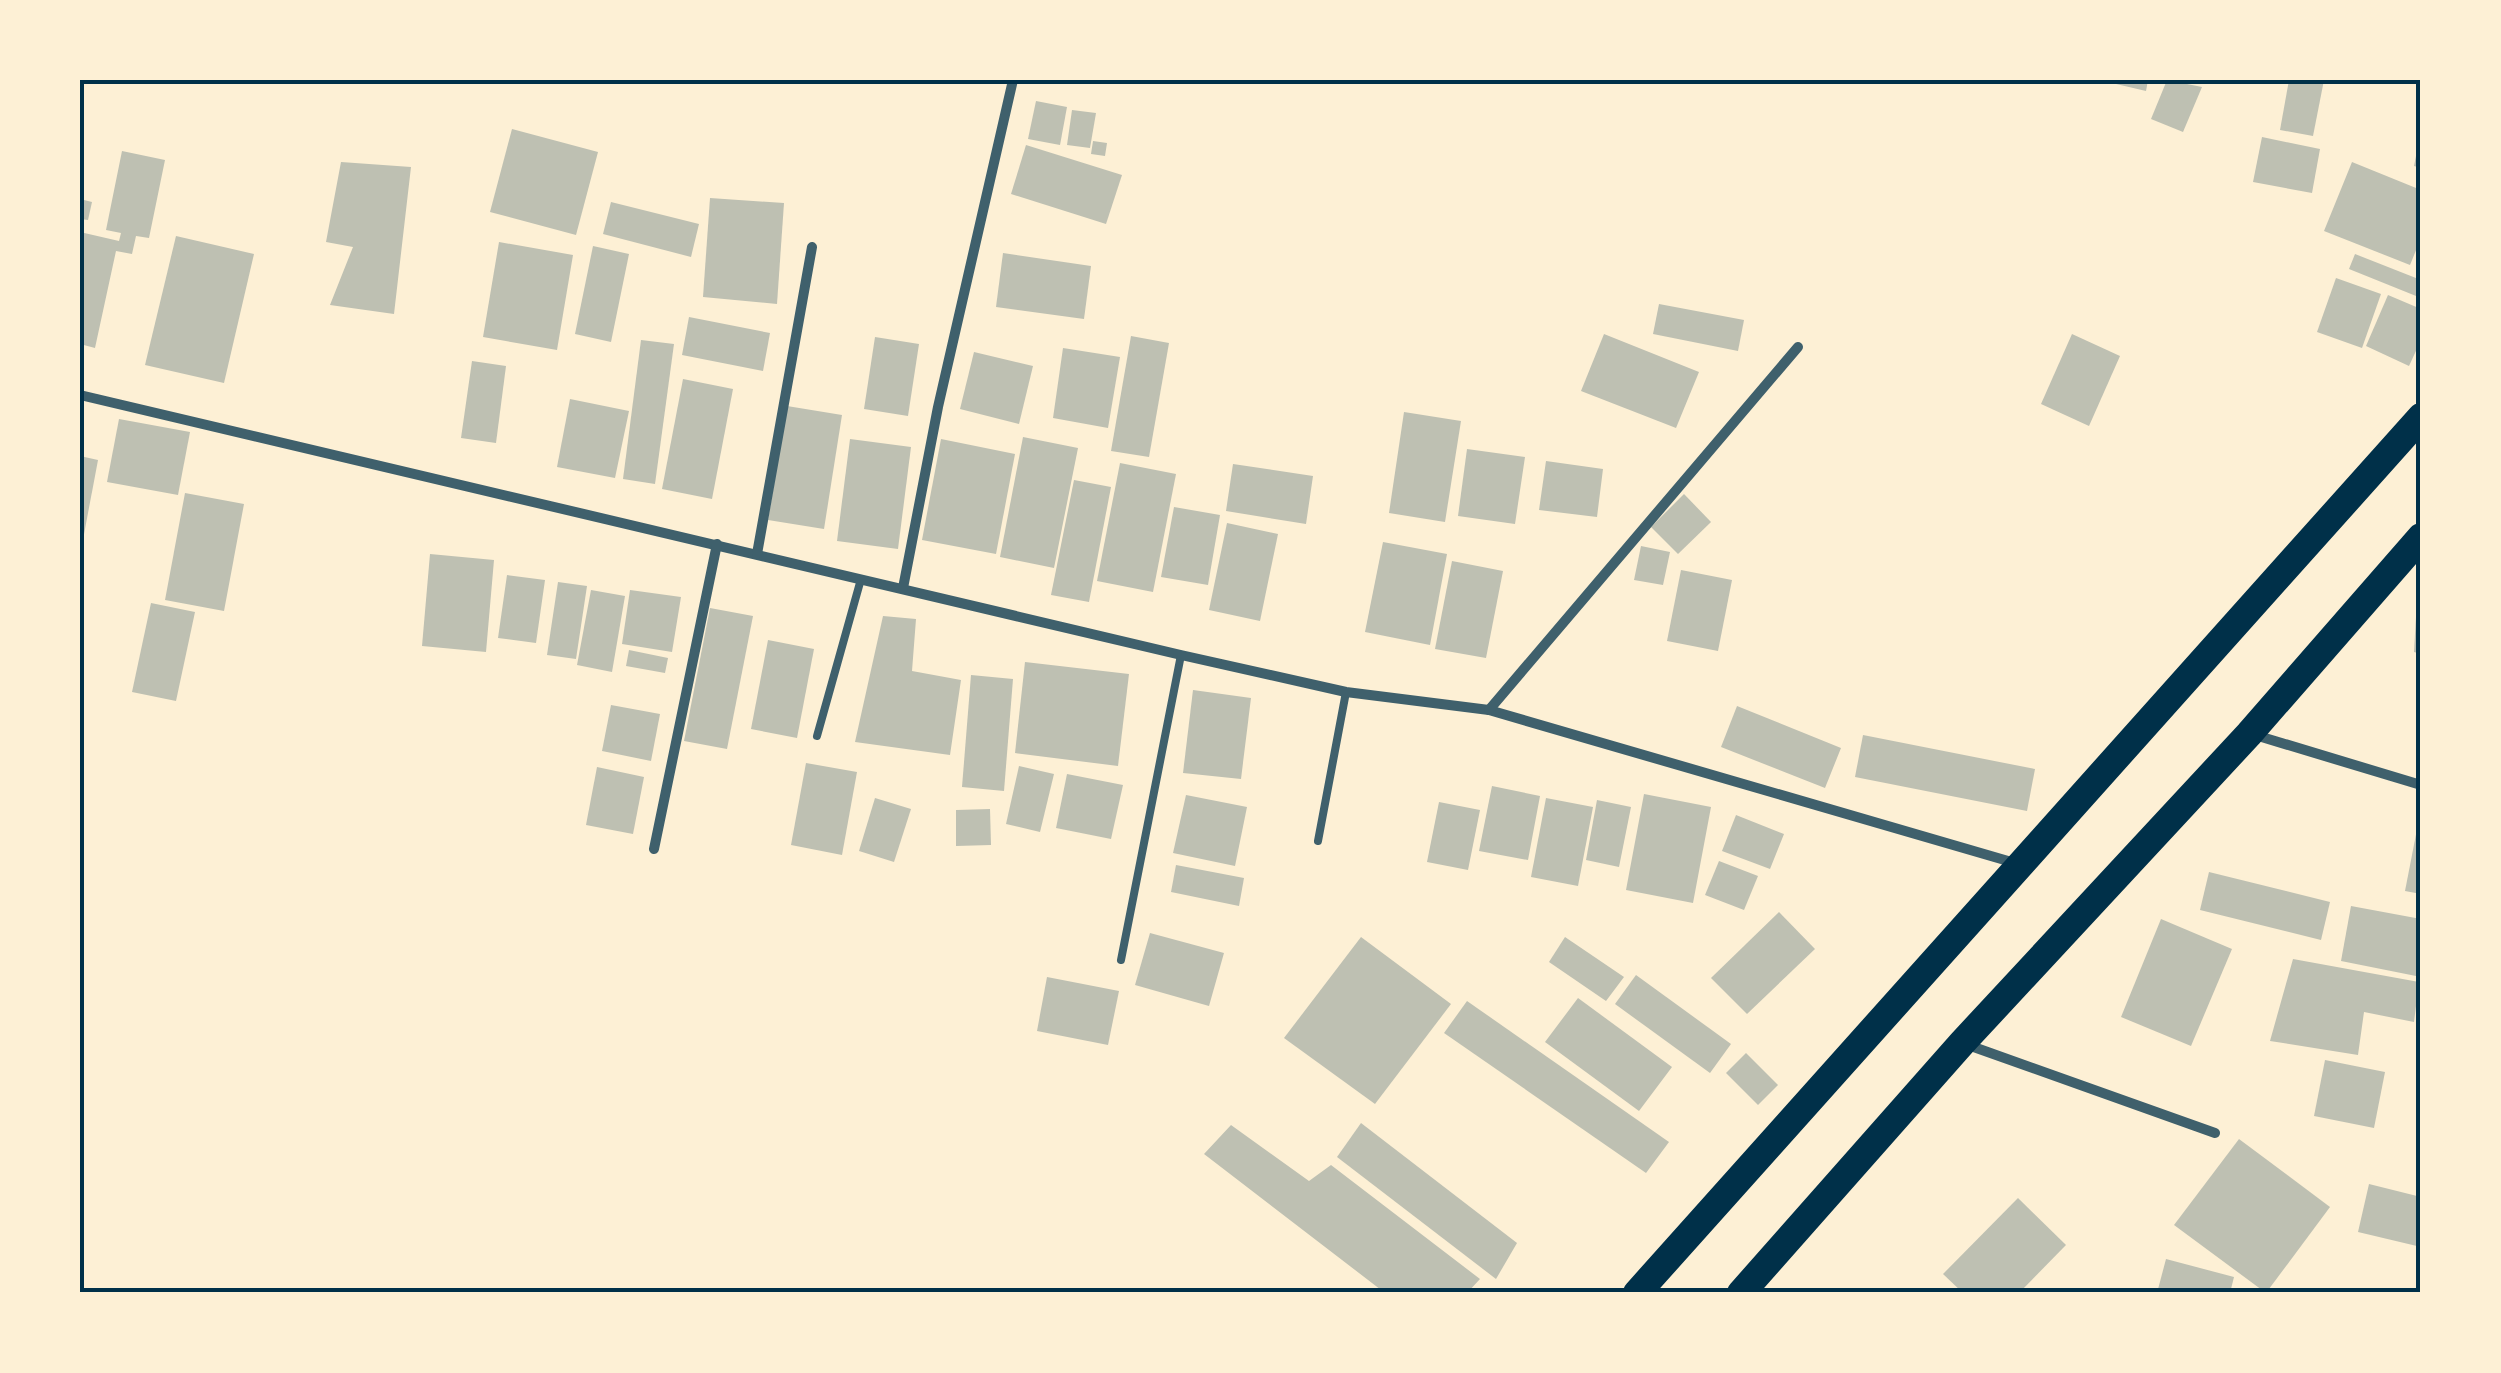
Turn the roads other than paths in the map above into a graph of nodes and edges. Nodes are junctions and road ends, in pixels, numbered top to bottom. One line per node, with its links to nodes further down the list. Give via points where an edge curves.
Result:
1 (1014, 80): 10 (street, via 938,406)
2 (812, 247): 8 (street)
3 (1798, 347): 13 (street)
4 (80, 395): 7 (street)
5 (2421, 417): 19 (highway)
6 (2421, 537): 14 (highway)
7 (716, 544): 8 (street); 18 (street)
8 (756, 554): 9 (street)
9 (861, 579): 10 (street); 15 (lane)
10 (904, 588): 11 (street)
11 (1181, 655): 12 (street); 20 (lane)
12 (1346, 692): 13 (street); 17 (lane)
13 (1489, 710): 19 (street)
14 (2249, 734): 16 (street); 21 (highway)
15 (817, 736)
16 (2421, 785)
17 (1318, 840)
18 (654, 849)
19 (2021, 864): 23 (highway)
20 (1121, 960)
21 (1962, 1042): 22 (street); 24 (highway)
22 (2215, 1134)
23 (1638, 1293)
24 (1741, 1293)

